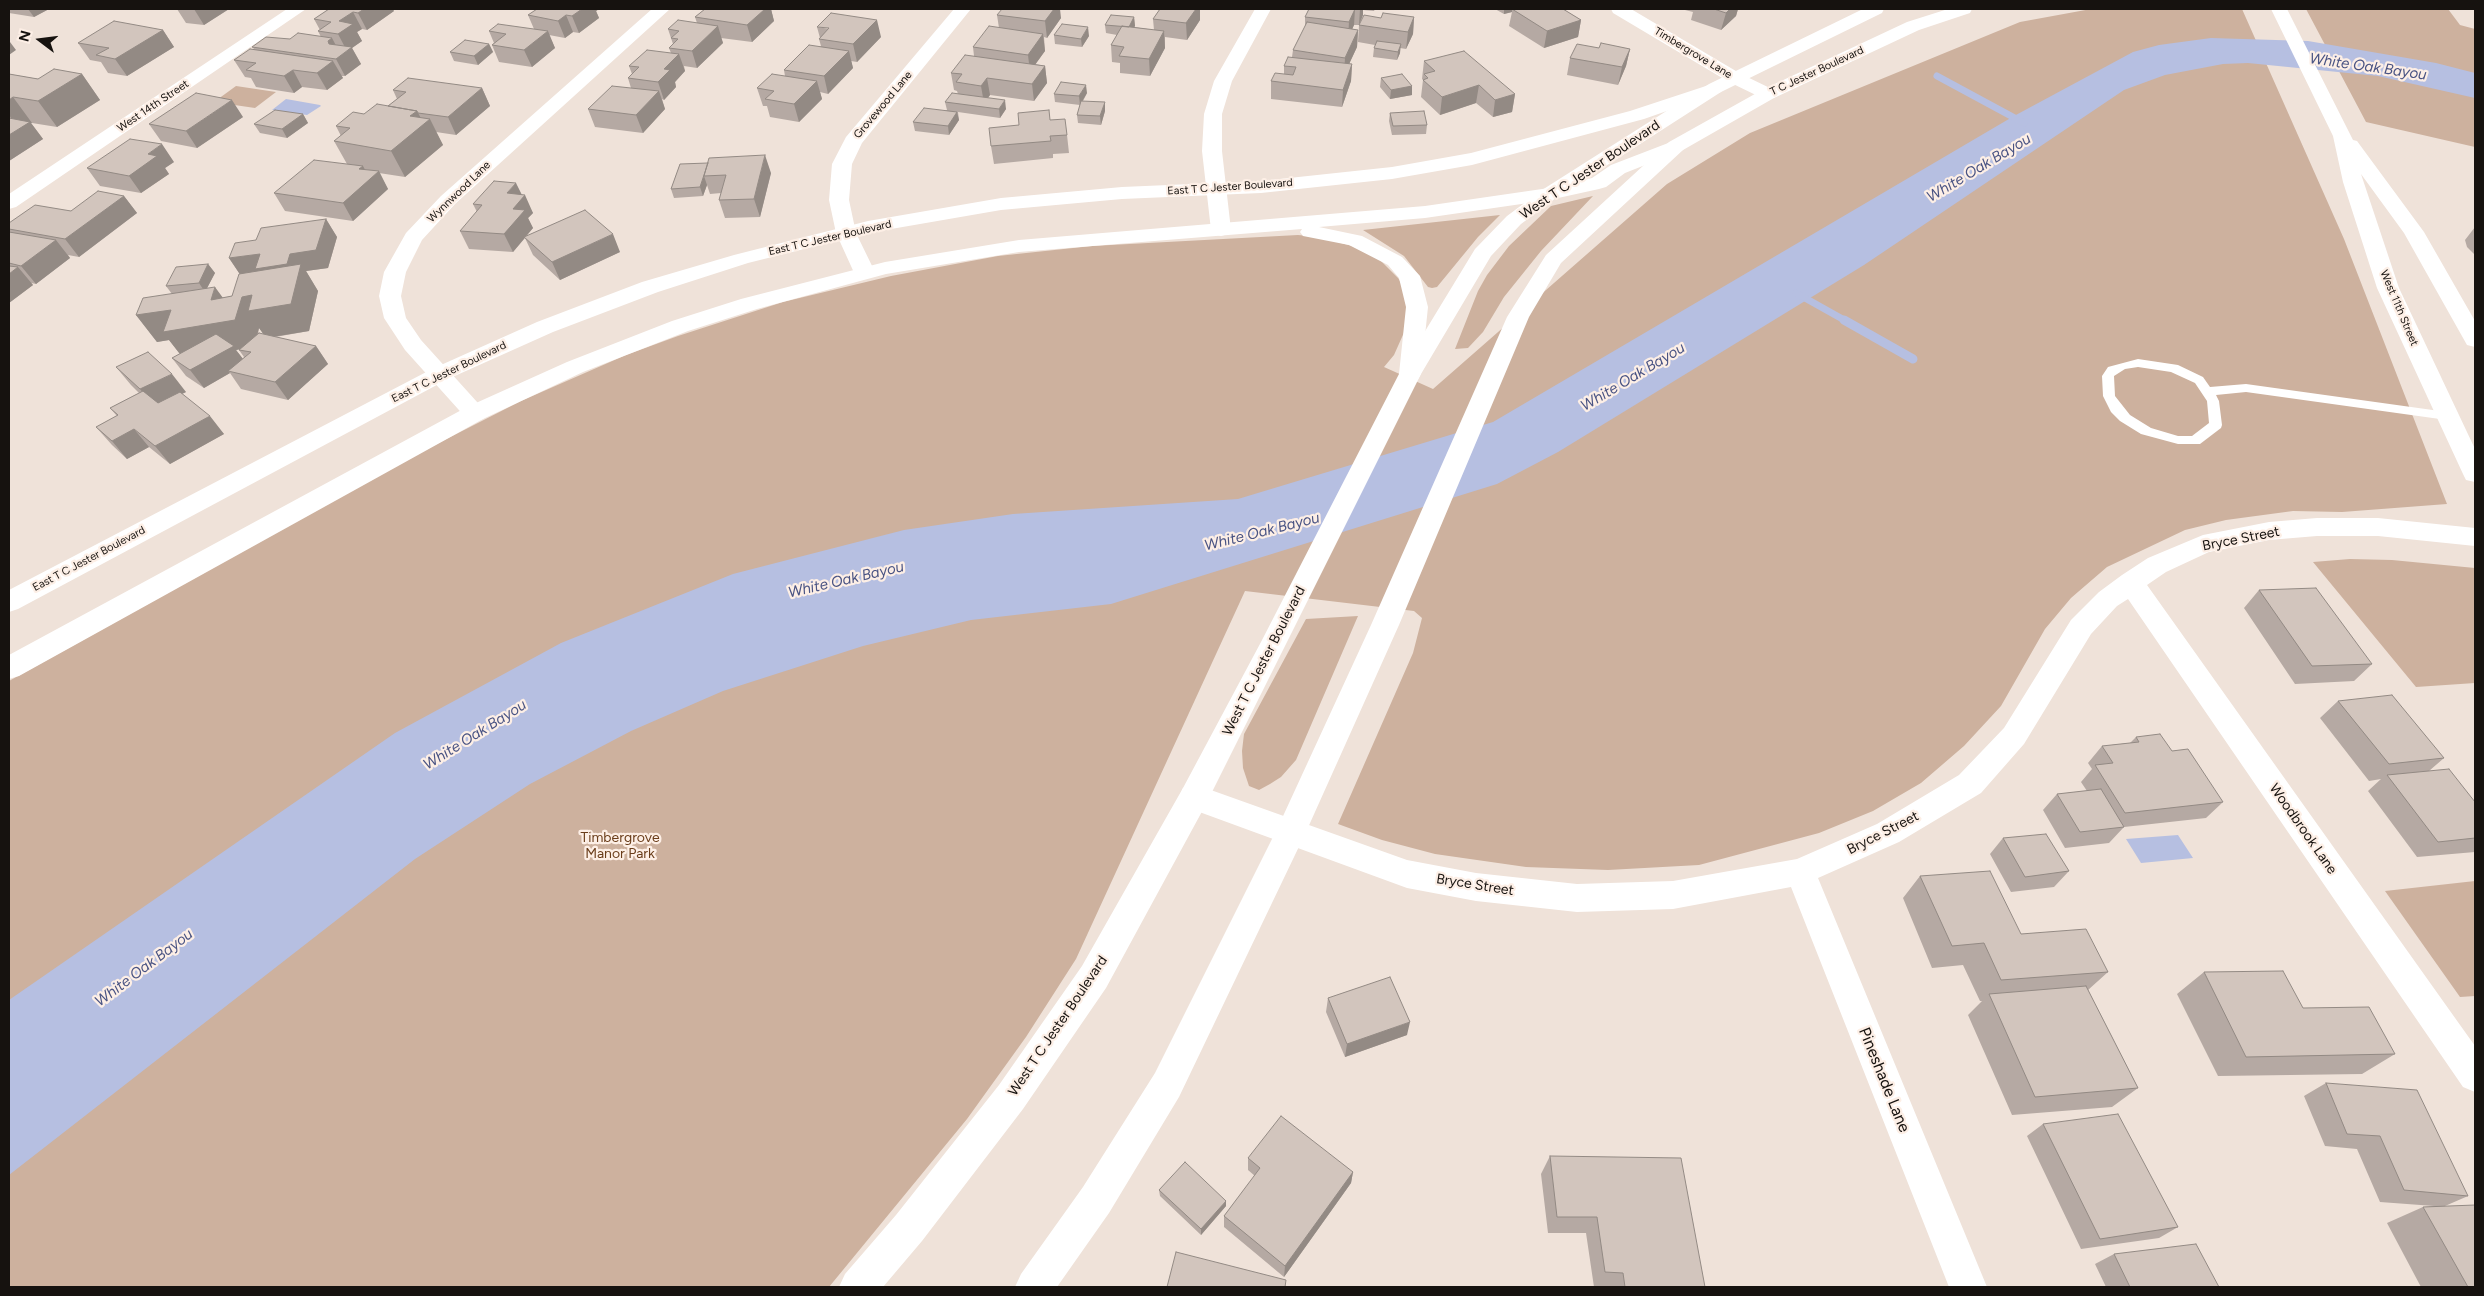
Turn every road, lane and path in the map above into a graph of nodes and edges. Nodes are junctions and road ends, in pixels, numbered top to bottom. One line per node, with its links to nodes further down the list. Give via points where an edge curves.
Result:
1 (298, 9): 16 (street, West 14th Street)
2 (662, 9): 21 (street, Wynnwood Lane, via 448,200 414,237 395,272 390,296 395,318 413,345)
3 (963, 9): 18 (street, Grovewood Lane, via 853,141 842,164 839,200)
4 (1263, 9): 14 (street, via 1223,81 1214,114 1212,151)
5 (1619, 9): 9 (street, Timbergrove Lane)
6 (1876, 9): 9 (street)
7 (1964, 9): 11 (street, T C Jester Boulevard, via 1913,26)
8 (2280, 11): 12 (street, West 11th Street)
9 (1735, 78): 10 (street); 11 (street, Timbergrove Lane)
10 (1715, 88): 14 (street, East T C Jester Boulevard, via 1637,115 1472,159 1392,173); 15 (street, West T C Jester Boulevard)
11 (1768, 94): 13 (street, T C Jester Boulevard)
12 (2343, 136): 20 (street, West 11th Street, via 2414,232); 25 (street, West 11th Street, via 2353,182 2388,288)
13 (1676, 146): 15 (street, via 1618,169 1599,183); 32 (street, West T C Jester Boulevard, via 1553,260 1518,316 1385,625)
14 (1218, 189): 17 (street); 18 (street, East T C Jester Boulevard, via 1122,193 1001,204)
15 (1549, 194): 17 (street, via 1425,212); 22 (street, West T C Jester Boulevard, via 1514,220 1482,253)
16 (9, 203)
17 (1221, 230): 19 (street, via 1112,236 1019,246); 22 (street, via 1307,231 1355,240 1395,261 1412,285 1417,307)
18 (846, 233): 19 (street, Grovewood Lane); 21 (street, East T C Jester Boulevard, via 741,259 650,287 545,327)
19 (864, 272): 24 (street, via 680,326 575,367)
20 (2475, 340)
21 (440, 374): 24 (street, Wynnwood Lane); 29 (street, East T C Jester Boulevard)
22 (1410, 374): 31 (street, West T C Jester Boulevard)
23 (2207, 392): 23 (lane, via 2191,375 2158,365 2138,363 2122,366 2112,370 2108,376 2109,396 2116,410 2146,431 2178,440 2195,441 2216,425 2213,401); 25 (lane, via 2246,388)
24 (475, 413): 30 (street)
25 (2447, 416): 26 (street, West 11th Street)
26 (2475, 474)
27 (2475, 536): 28 (street, Bryce Street, via 2378,527 2317,527 2268,532 2203,544 2157,565)
28 (2131, 582): 33 (street, Bryce Street, via 2080,627 2014,736 1970,784 1888,833); 34 (street, Woodbrook Lane)
29 (9, 602)
30 (9, 668)
31 (1194, 797): 32 (street, Bryce Street); 35 (street, West T C Jester Boulevard, via 1094,977 1012,1097)
32 (1291, 832): 33 (street, Bryce Street, via 1408,874 1476,888 1577,898 1673,895); 36 (street, West T C Jester Boulevard, via 1167,1085 1096,1200)
33 (1800, 872): 37 (street, Pineshade Lane)
34 (2475, 1075)
35 (858, 1287)
36 (1034, 1287)
37 (1968, 1287)

